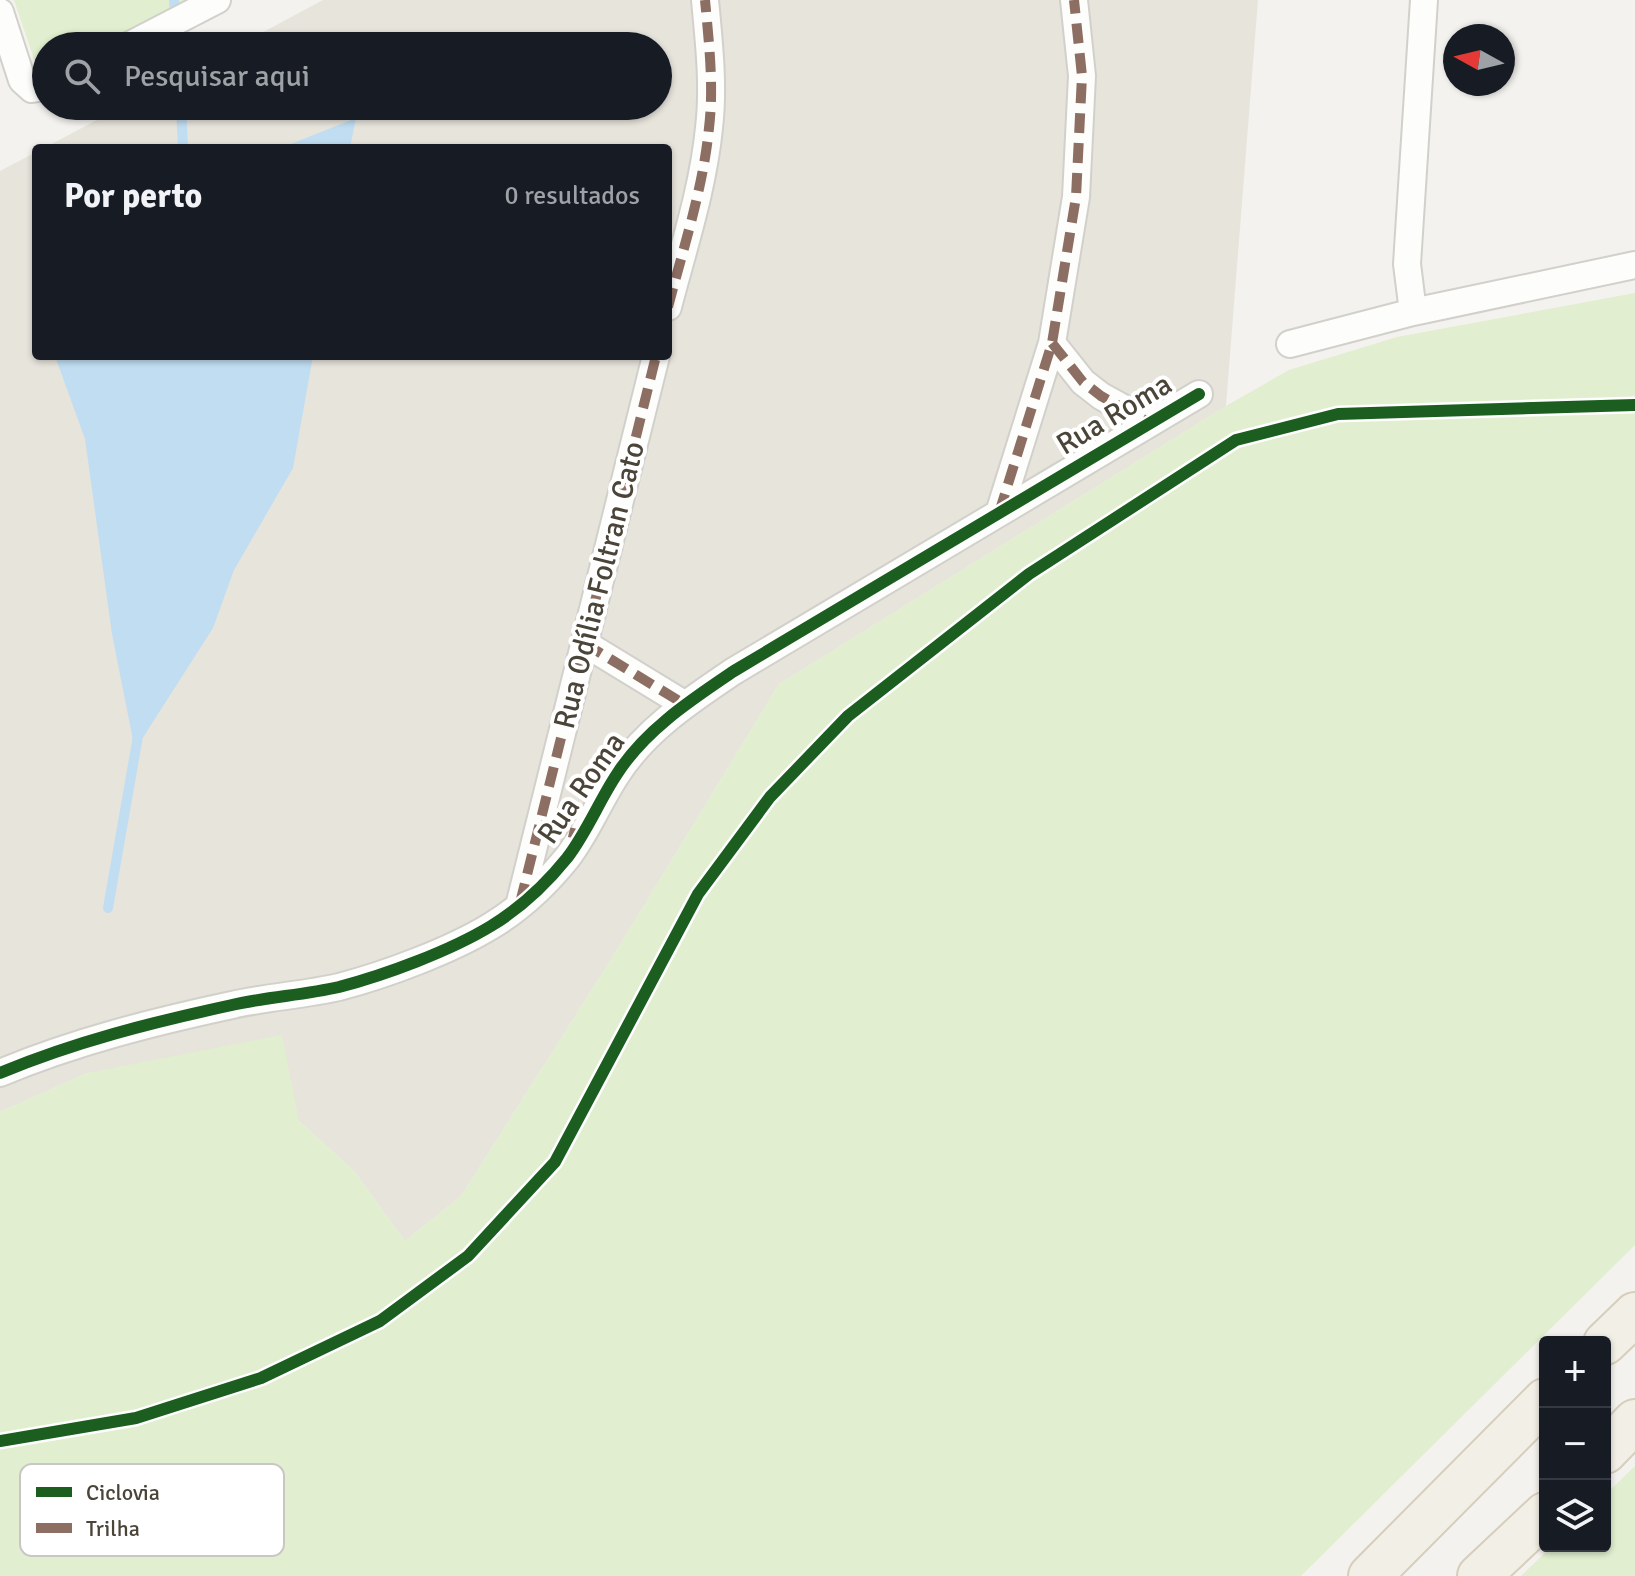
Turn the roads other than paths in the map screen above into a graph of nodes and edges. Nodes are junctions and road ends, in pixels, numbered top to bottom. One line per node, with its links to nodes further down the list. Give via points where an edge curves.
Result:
1 (705, 0): 9 (street, via 711,63 709,129)
2 (1074, 0): 11 (street, via 1082,76 1076,197)
3 (1424, 0): 10 (street, via 1407,264)
4 (207, 6): 6 (street)
5 (0, 12): 7 (street, via 22,80)
6 (156, 32)
7 (32, 89)
8 (1635, 265): 10 (street)
9 (672, 291)
10 (1413, 312): 12 (street)
11 (1052, 343): 15 (street, via 1083,382); 16 (street)
12 (1290, 344)
13 (655, 360): 17 (street, Rua Odília Foltran Cato)
14 (1199, 394): 15 (street, Rua Roma)
15 (1150, 423): 16 (street, Rua Roma)
16 (999, 513): 18 (street, Rua Roma)
17 (584, 643): 18 (street); 19 (street, Rua Odília Foltran Cato)
18 (684, 704): 20 (street, Rua Roma, via 617,773)
19 (540, 825): 20 (street); 21 (street, Rua Odília Foltran Cato)
20 (581, 835): 21 (street, Rua Roma)
21 (519, 906): 22 (street, Rua Roma, via 446,950 340,987 134,1028)
22 (0, 1073)
23 (1635, 1314): 24 (main road)
24 (1611, 1337)
25 (1539, 1406): 29 (main road)
26 (1635, 1421): 27 (main road)
27 (1611, 1446)
28 (1539, 1520): 30 (main road)
29 (1370, 1576)
30 (1479, 1576)

